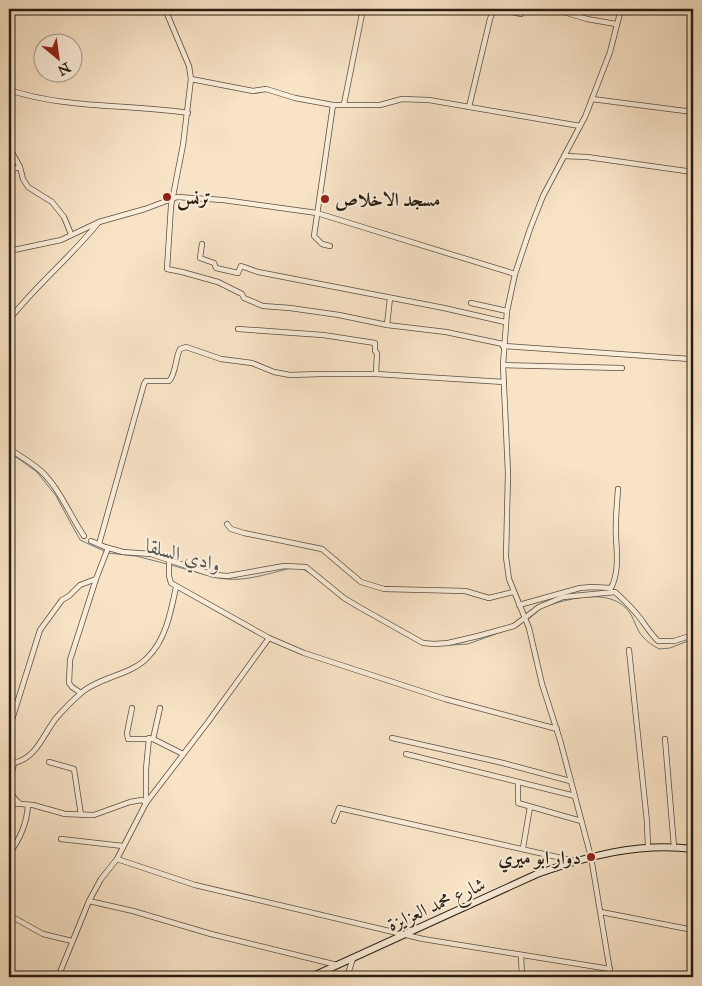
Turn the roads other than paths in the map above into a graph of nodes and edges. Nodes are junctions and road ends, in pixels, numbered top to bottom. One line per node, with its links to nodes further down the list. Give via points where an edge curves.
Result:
1 (165, 9): 9 (street, via 189,66)
2 (362, 9): 12 (street)
3 (494, 9): 14 (street)
4 (500, 9): 5 (street, via 520,14)
5 (522, 9)
6 (554, 9): 8 (street)
7 (621, 9): 8 (street)
8 (616, 24): 11 (street, via 610,52)
9 (191, 79): 13 (street, via 253,91 266,89); 16 (street)
10 (9, 90): 16 (street, via 70,103)
11 (592, 99): 15 (street); 17 (street)
12 (344, 104): 13 (street); 14 (street, via 380,105 402,99)
13 (333, 105): 24 (street)
14 (469, 107): 17 (street)
15 (693, 112)
16 (188, 113): 23 (street)
17 (580, 126): 19 (street)
18 (9, 147): 20 (street)
19 (564, 156): 22 (street); 30 (street, via 540,204)
20 (20, 167): 21 (street); 26 (street, via 28,187 52,202 64,217)
21 (9, 170)
22 (693, 172)
23 (172, 199): 24 (street, via 223,200); 25 (street); 36 (street, via 167,269 218,282 263,306 329,313)
24 (317, 214): 28 (street, via 314,236 322,244); 30 (street)
25 (99, 222): 26 (street); 34 (street, via 73,253 27,296)
26 (71, 234): 29 (street, via 61,240)
27 (202, 244): 31 (street, via 200,258 224,271 238,273 241,266)
28 (330, 246)
29 (9, 251)
30 (515, 274): 33 (street)
31 (390, 298): 35 (street); 36 (street)
32 (470, 303): 33 (street)
33 (507, 310): 35 (street)
34 (9, 320)
35 (505, 322): 38 (street)
36 (387, 325): 38 (street, via 446,332)
37 (238, 329): 42 (street, via 323,335 375,343)
38 (503, 345): 39 (street); 40 (street)
39 (690, 359)
40 (503, 364): 41 (street); 43 (street)
41 (622, 368)
42 (376, 374): 43 (street); 49 (street, via 290,375 186,347 180,349 170,381 146,381 144,384)
43 (504, 382): 54 (street, via 508,480 506,557)
44 (9, 449): 47 (street, via 40,470 50,481)
45 (618, 489): 55 (street, via 617,566 611,588 580,588)
46 (227, 524): 54 (street, via 231,529 244,533 322,549 361,582 384,589 465,592 489,598)
47 (84, 536)
48 (91, 541): 49 (street)
49 (99, 544): 50 (street)
50 (108, 548): 51 (street); 52 (street)
51 (169, 559): 53 (street, via 171,584); 56 (street, via 214,575 228,576 284,566 306,566 344,598 423,643 448,643 478,636 514,626)
52 (96, 579): 60 (street, via 70,660 69,683); 63 (street, via 80,585 62,600 40,630)
53 (176, 587): 58 (street); 60 (street, via 162,637 149,656)
54 (513, 592): 55 (street)
55 (519, 605): 56 (street)
56 (525, 618): 57 (street, via 539,607 563,597 615,592 629,604 658,641 674,641); 64 (street)
57 (693, 635)
58 (269, 638): 64 (street, via 345,668); 68 (street)
59 (629, 650): 86 (street)
60 (81, 693): 72 (street, via 56,718 32,753)
61 (132, 708): 65 (street, via 128,739)
62 (160, 708): 65 (street)
63 (9, 728)
64 (557, 729): 73 (street)
65 (151, 738): 68 (street); 78 (street, via 146,769)
66 (392, 738): 73 (street)
67 (664, 739): 87 (street)
68 (183, 754): 78 (street)
69 (406, 754): 74 (street)
70 (9, 759): 72 (street)
71 (49, 762): 81 (street, via 74,769)
72 (14, 763): 77 (street, via 9,784 12,798)
73 (570, 781): 75 (street)
74 (518, 782): 75 (street); 80 (street, via 518,803)
75 (575, 796): 83 (street)
76 (9, 803): 77 (street)
77 (19, 803): 79 (street)
78 (146, 803): 81 (street, via 142,800 130,802 100,814); 85 (street)
79 (28, 805): 81 (street, via 65,814); 90 (street, via 24,828)
80 (530, 807): 83 (street); 88 (street)
81 (81, 814)
82 (334, 821): 88 (street, via 339,808)
83 (581, 821): 91 (street)
84 (61, 839): 85 (street)
85 (123, 846): 92 (street)
86 (648, 847): 87 (main road, شارع محمد العزايزة); 91 (main road, شارع محمد العزايزة)
87 (677, 847): 89 (main road, شارع محمد العزايزة)
88 (523, 848): 93 (street)
89 (693, 848)
90 (9, 854)
91 (590, 857): 93 (main road, شارع محمد العزايزة); 95 (street)
92 (117, 859): 94 (street); 98 (street, via 195,885)
93 (575, 861): 98 (main road, شارع محمد العزايزة, via 537,874)
94 (89, 901): 99 (street); 102 (street)
95 (601, 912): 97 (street); 103 (street)
96 (9, 915): 99 (street, via 43,934)
97 (693, 930)
98 (406, 934): 100 (street); 101 (main road, شارع محمد العزايزة)
99 (72, 941): 104 (street)
100 (521, 955): 103 (street); 107 (street)
101 (353, 958): 102 (main road, شارع محمد العزايزة); 106 (street)
102 (336, 965): 105 (main road, شارع محمد العزايزة)
103 (610, 969): 108 (street)
104 (58, 977)
105 (311, 977)
106 (347, 977)
107 (522, 977)
108 (611, 977)

